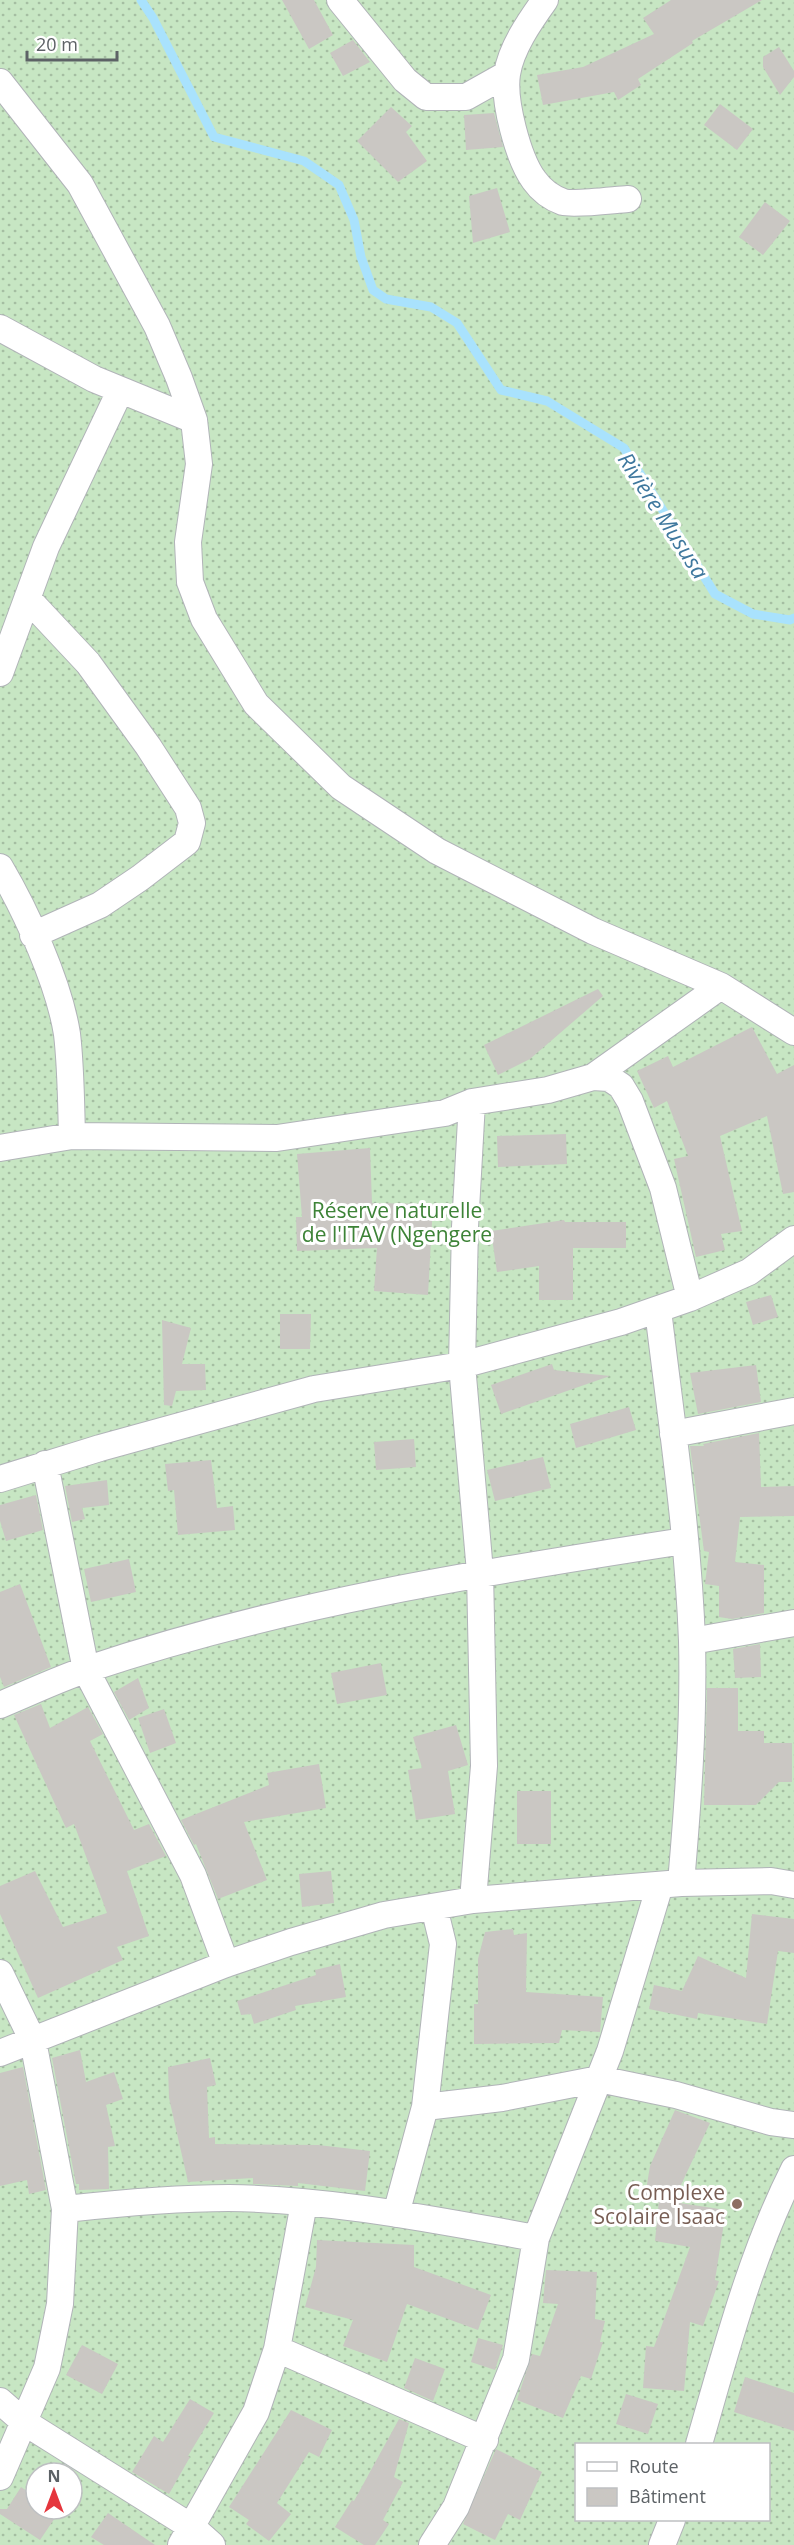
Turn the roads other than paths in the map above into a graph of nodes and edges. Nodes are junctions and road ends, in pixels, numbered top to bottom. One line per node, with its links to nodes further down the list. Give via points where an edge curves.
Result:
1 (340, 0): 3 (street, via 405,80 426,97 466,97)
2 (545, 0): 3 (street, via 530,21)
3 (507, 74): 5 (street, via 507,102 515,137 533,180 548,195 566,203)
4 (0, 82): 8 (street, via 80,184 157,326)
5 (628, 199)
6 (0, 328): 7 (street)
7 (120, 391): 8 (street); 9 (street, via 46,547)
8 (194, 420): 13 (street, via 199,464 188,542 190,582 204,619 256,705 341,787 437,851 593,931)
9 (28, 599): 10 (street); 12 (street, via 88,663 183,799 192,823 187,842 140,879 100,905)
10 (0, 673)
11 (0, 867): 12 (street)
12 (33, 935): 17 (street, via 52,977 66,1031)
13 (722, 986): 14 (street); 15 (street)
14 (794, 1032)
15 (593, 1077): 16 (street, via 548,1090); 20 (street, via 609,1078 621,1086 630,1101 663,1188)
16 (472, 1102): 17 (street, via 445,1113 277,1138); 22 (street)
17 (72, 1136): 18 (street)
18 (0, 1148)
19 (794, 1239): 20 (street, via 749,1272)
20 (690, 1298): 21 (street)
21 (658, 1310): 22 (street); 24 (street)
22 (462, 1365): 25 (street, via 314,1389); 28 (street)
23 (794, 1411): 24 (street)
24 (673, 1434): 27 (street)
25 (45, 1464): 26 (street); 31 (street)
26 (0, 1479)
27 (684, 1541): 28 (street); 30 (street)
28 (480, 1572): 31 (street, via 291,1613); 35 (street, via 484,1766)
29 (794, 1623): 30 (street)
30 (692, 1641): 33 (street, via 691,1759)
31 (86, 1670): 32 (street); 37 (street, via 193,1875)
32 (0, 1705)
33 (671, 1884): 34 (street, via 771,1881); 35 (street); 41 (street)
34 (794, 1885)
35 (473, 1900): 36 (street)
36 (434, 1907): 37 (street, via 384,1915); 42 (street, via 443,1944)
37 (226, 1965): 39 (street)
38 (0, 1973): 39 (street)
39 (33, 2041): 40 (street); 46 (street)
40 (0, 2053)
41 (599, 2079): 42 (street, via 502,2098); 43 (street); 48 (street)
42 (425, 2107): 47 (street)
43 (794, 2125)
44 (794, 2169): 53 (street, via 774,2209 741,2300)
45 (304, 2203): 46 (street, via 161,2199); 47 (street); 49 (street)
46 (65, 2209): 51 (street, via 60,2304 47,2368)
47 (396, 2214): 48 (street)
48 (536, 2238): 52 (street, via 516,2359)
49 (277, 2349): 52 (street); 56 (street, via 256,2412)
50 (0, 2402): 51 (street)
51 (24, 2422): 54 (street); 56 (street)
52 (485, 2440): 58 (street, via 456,2507)
53 (700, 2443)
54 (0, 2477)
55 (672, 2521): 59 (street)
56 (187, 2537): 57 (street)
57 (212, 2545)
58 (432, 2545)
59 (662, 2545)

